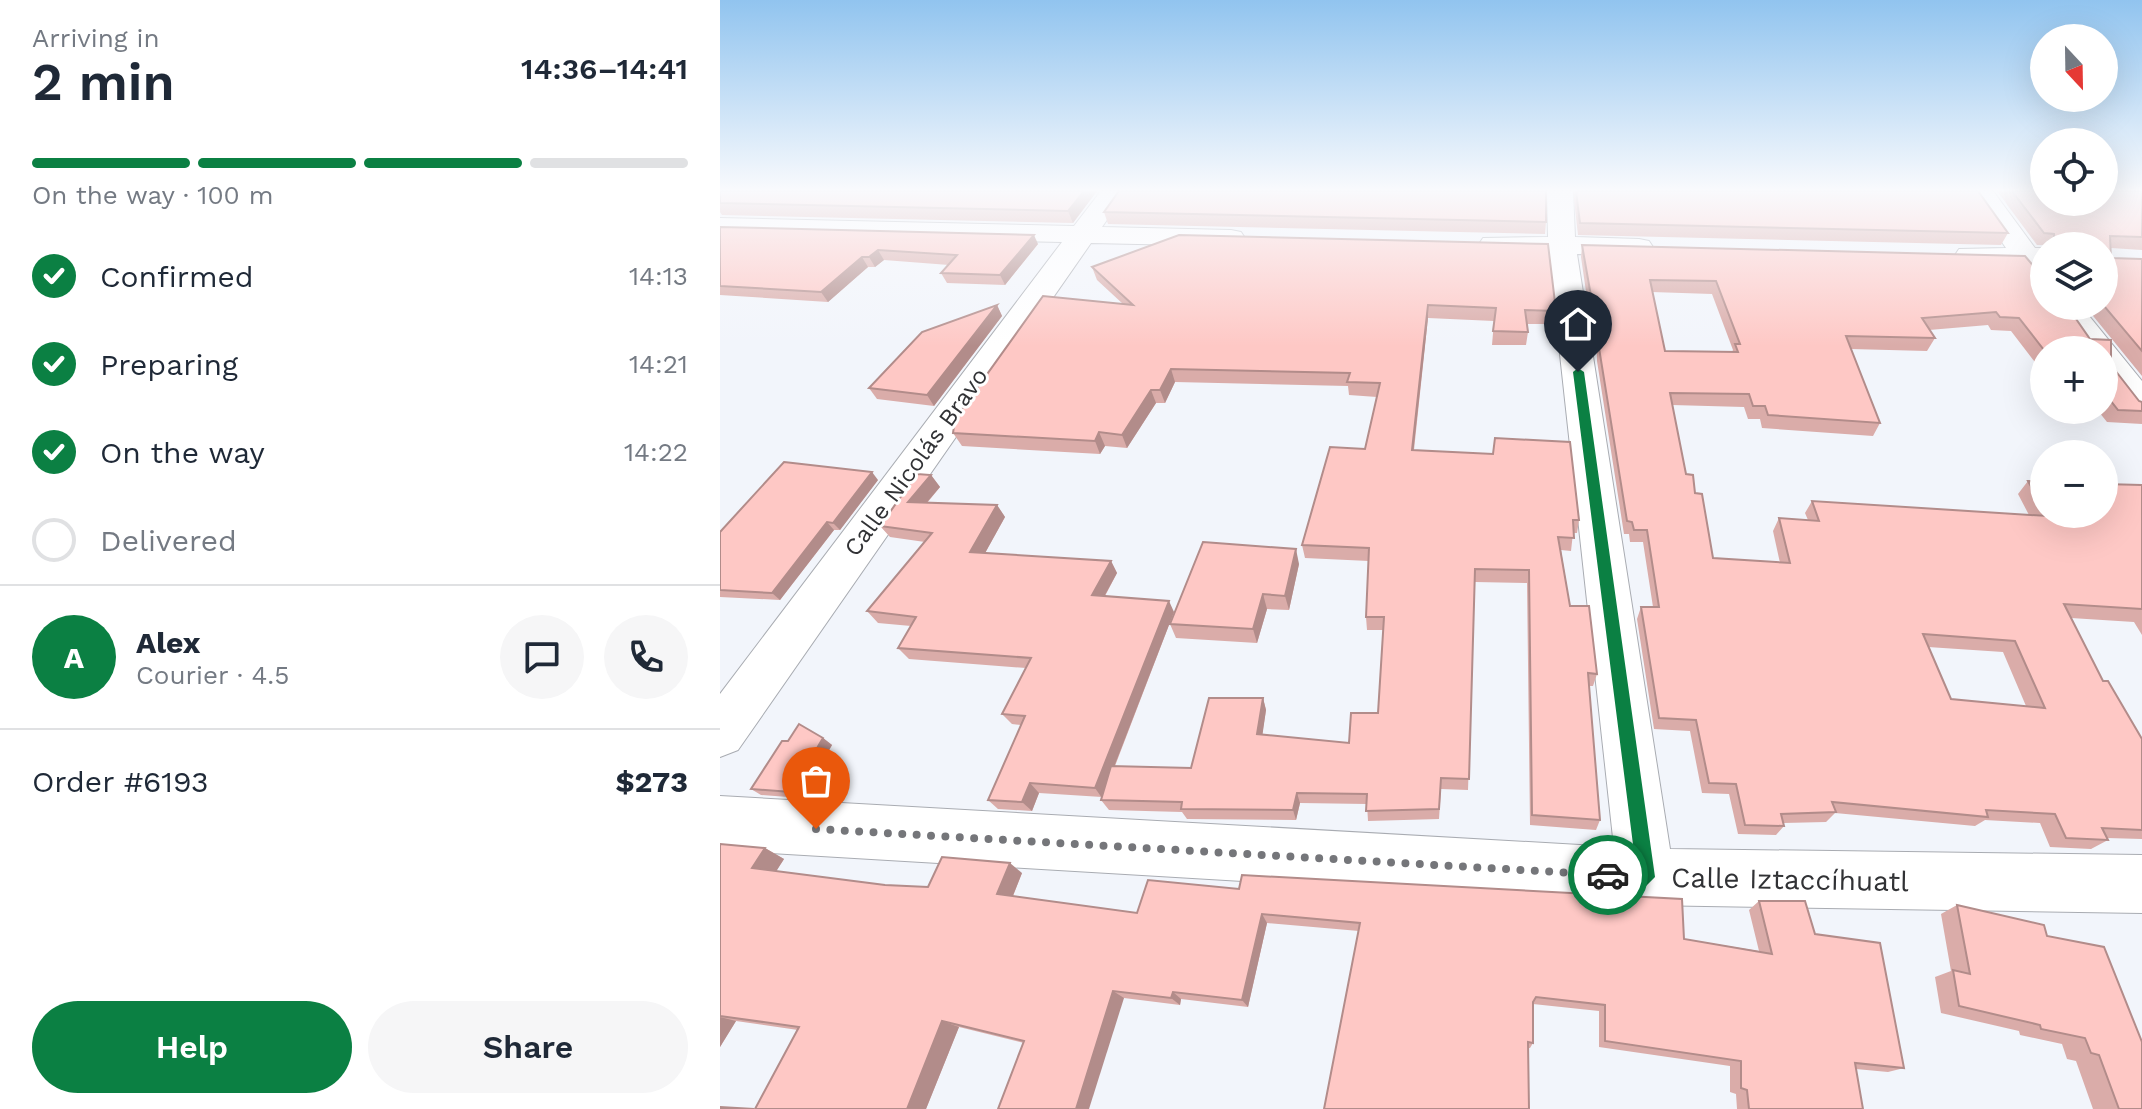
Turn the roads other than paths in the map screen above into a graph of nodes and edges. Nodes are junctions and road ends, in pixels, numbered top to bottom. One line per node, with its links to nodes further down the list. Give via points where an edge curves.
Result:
1 (1074, 243): 11 (street, Calle Nicolás Bravo)
2 (1468, 243): 3 (street)
3 (1562, 245): 4 (street); 13 (street)
4 (1670, 248)
5 (1949, 255): 6 (street)
6 (2030, 263)
7 (2076, 320): 8 (street)
8 (2089, 336)
9 (2118, 374): 10 (street)
10 (2142, 404)
11 (720, 734)
12 (720, 823): 13 (street, Calle Iztaccíhuatl)
13 (1646, 877): 14 (street, Calle Iztaccíhuatl)
14 (2142, 884)

